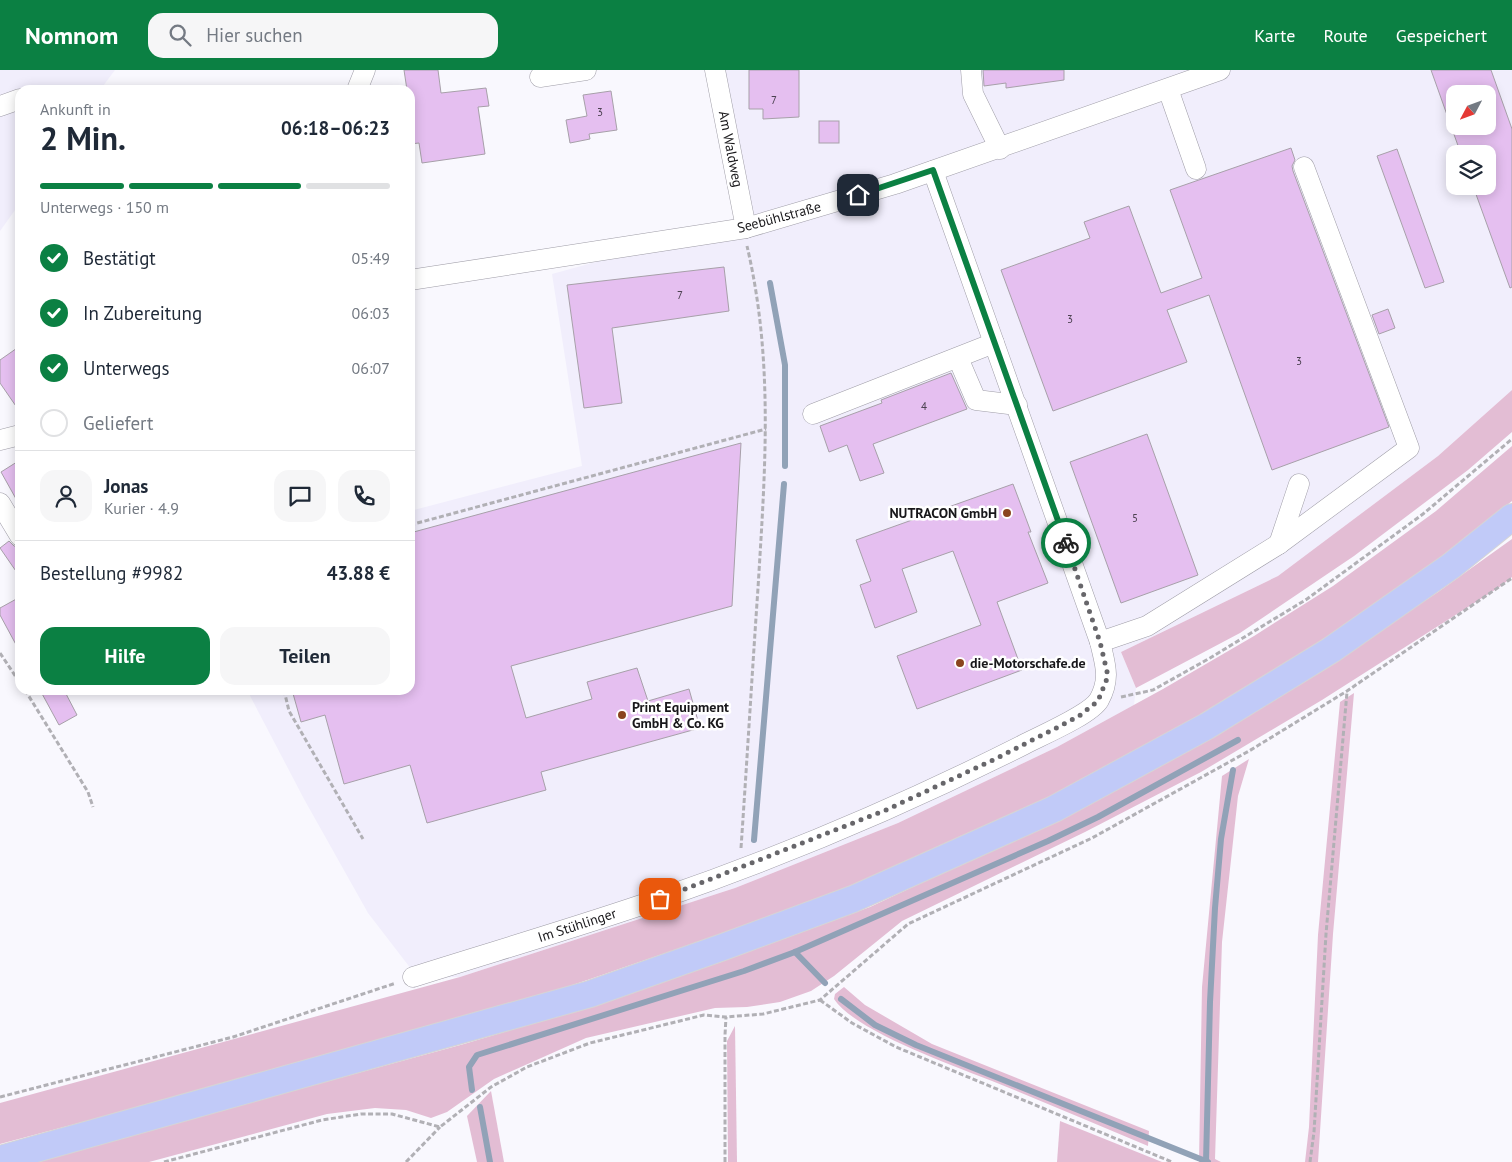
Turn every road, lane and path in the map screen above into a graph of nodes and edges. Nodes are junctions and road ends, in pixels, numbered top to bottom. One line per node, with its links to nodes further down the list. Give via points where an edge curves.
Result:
1 (365, 70): 7 (street)
2 (586, 70): 6 (street)
3 (715, 70): 15 (street, Am Waldweg)
4 (971, 70): 11 (street, via 973,94)
5 (1220, 70): 8 (street, Seebühlstraße)
6 (540, 77)
7 (359, 85)
8 (1168, 89): 11 (street, Seebühlstraße); 13 (street)
9 (15, 101): 10 (street)
10 (0, 106)
11 (1000, 148): 14 (street, Seebühlstraße)
12 (1304, 167): 30 (street, via 1409,448)
13 (1196, 169)
14 (933, 170): 15 (street, Seebühlstraße); 17 (street)
15 (745, 228): 16 (street, Seebühlstraße); 21 (path, via 763,347)
16 (415, 279)
17 (994, 343): 18 (street); 19 (street)
18 (958, 358): 19 (street, via 976,400); 20 (street)
19 (1017, 405): 32 (street)
20 (813, 414)
21 (766, 429): 28 (path); 41 (path)
22 (15, 436): 24 (street)
23 (1512, 439): 38 (path, via 1423,514 1293,608 1153,690)
24 (0, 440)
25 (1299, 484): 30 (street)
26 (0, 503): 29 (street)
27 (1512, 517): 47 (main road, via 1451,566 1331,650 1207,726 1054,809 853,899 590,994)
28 (415, 524)
29 (15, 528)
30 (1279, 544): 32 (street, via 1147,626)
31 (1512, 578): 35 (path)
32 (1100, 642): 38 (street, via 1108,676)
33 (0, 653): 34 (path)
34 (15, 676)
35 (1347, 691): 43 (path, via 1249,752 1092,838 908,924); 52 (path, via 1326,924)
36 (28, 695): 39 (path, via 88,792)
37 (285, 695): 40 (path, via 289,711)
38 (1098, 701): 41 (street, Im Stühlinger, via 1079,716 993,760 886,810)
39 (92, 807)
40 (363, 839)
41 (739, 869): 42 (street, Im Stühlinger, via 660,899)
42 (413, 977): 45 (path, via 233,1037)
43 (820, 1000): 44 (path, via 763,1014); 51 (path, via 896,1048)
44 (726, 1016): 46 (path, via 704,1015 590,1043 536,1064 491,1087); 50 (path)
45 (0, 1097)
46 (440, 1127): 48 (path, via 392,1114 361,1114 322,1120); 49 (path)
47 (0, 1159)
48 (164, 1162)
49 (406, 1162)
50 (725, 1162)
51 (1172, 1162)
52 (1310, 1162)

